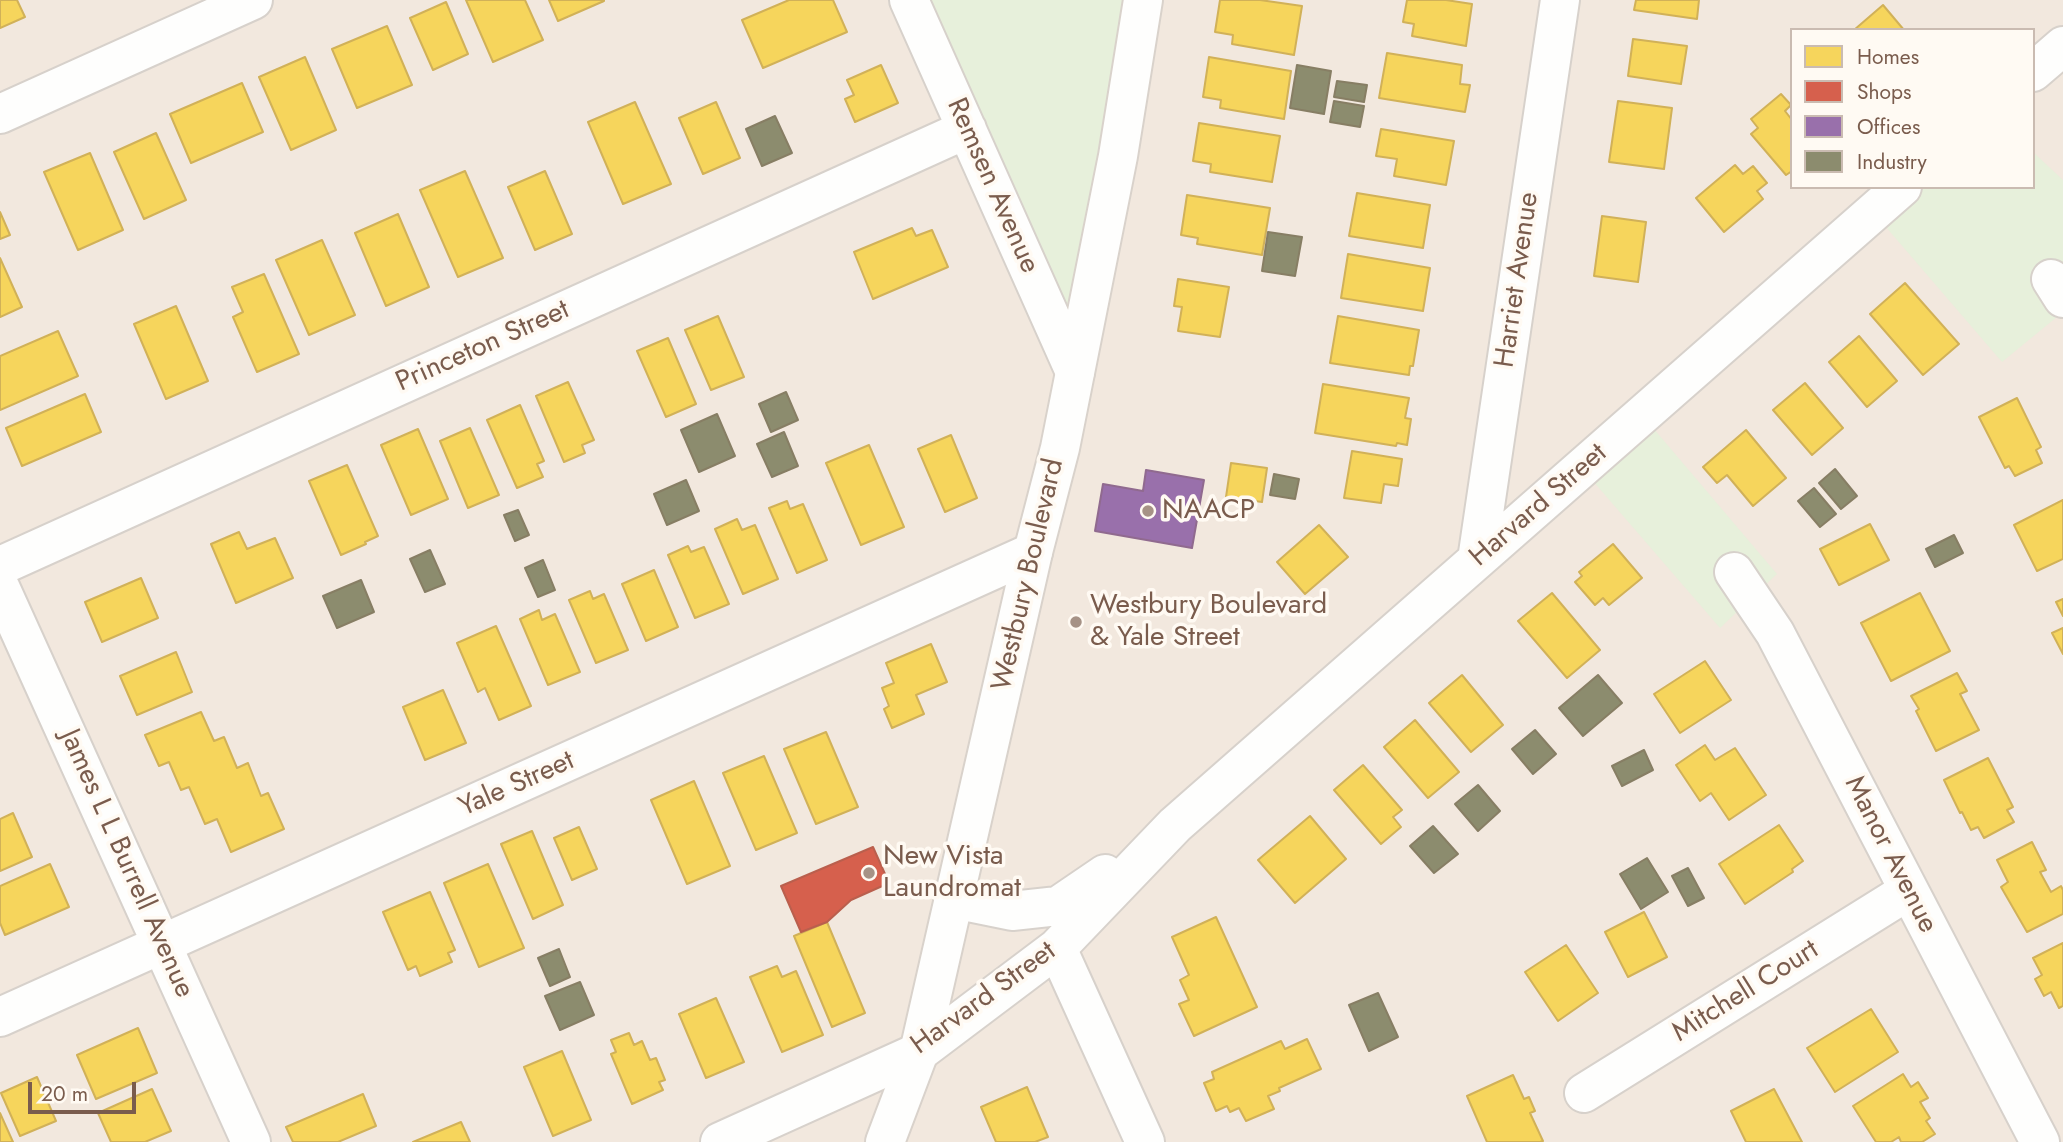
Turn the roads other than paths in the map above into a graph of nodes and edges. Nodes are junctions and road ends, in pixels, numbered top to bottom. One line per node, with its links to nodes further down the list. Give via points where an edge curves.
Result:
1 (253, 0): 7 (street)
2 (909, 0): 8 (street, Remsen Avenue)
3 (1143, 0): 10 (street, Westbury Boulevard, via 1118,156)
4 (1560, 0): 12 (street, Harriet Avenue)
5 (2063, 46): 6 (street)
6 (2035, 70)
7 (0, 114)
8 (967, 129): 10 (street, Remsen Avenue); 13 (street, Princeton Street)
9 (1900, 189): 12 (street, Harvard Street)
10 (1074, 372): 11 (street, Westbury Boulevard)
11 (1033, 552): 18 (street, Westbury Boulevard); 19 (street, Yale Street)
12 (1477, 561): 16 (street, Harvard Street)
13 (0, 566)
14 (1734, 572): 17 (street, Manor Avenue, via 1775,633)
15 (0, 587): 19 (street, James L L Burrell Avenue)
16 (1175, 825): 18 (street, Harvard Street, via 1058,906 1012,911); 20 (street, Harvard Street)
17 (1908, 891): 23 (street, Mitchell Court); 28 (street, Manor Avenue)
18 (954, 899): 22 (street, Westbury Boulevard)
19 (162, 944): 21 (street, Yale Street); 24 (street, James L L Burrell Avenue)
20 (1057, 948): 22 (street, Harvard Street); 27 (street)
21 (0, 1017)
22 (919, 1052): 25 (street, Harvard Street); 26 (street, Westbury Boulevard)
23 (1584, 1093)
24 (251, 1142)
25 (720, 1142)
26 (885, 1142)
27 (1145, 1142)
28 (2039, 1142)

